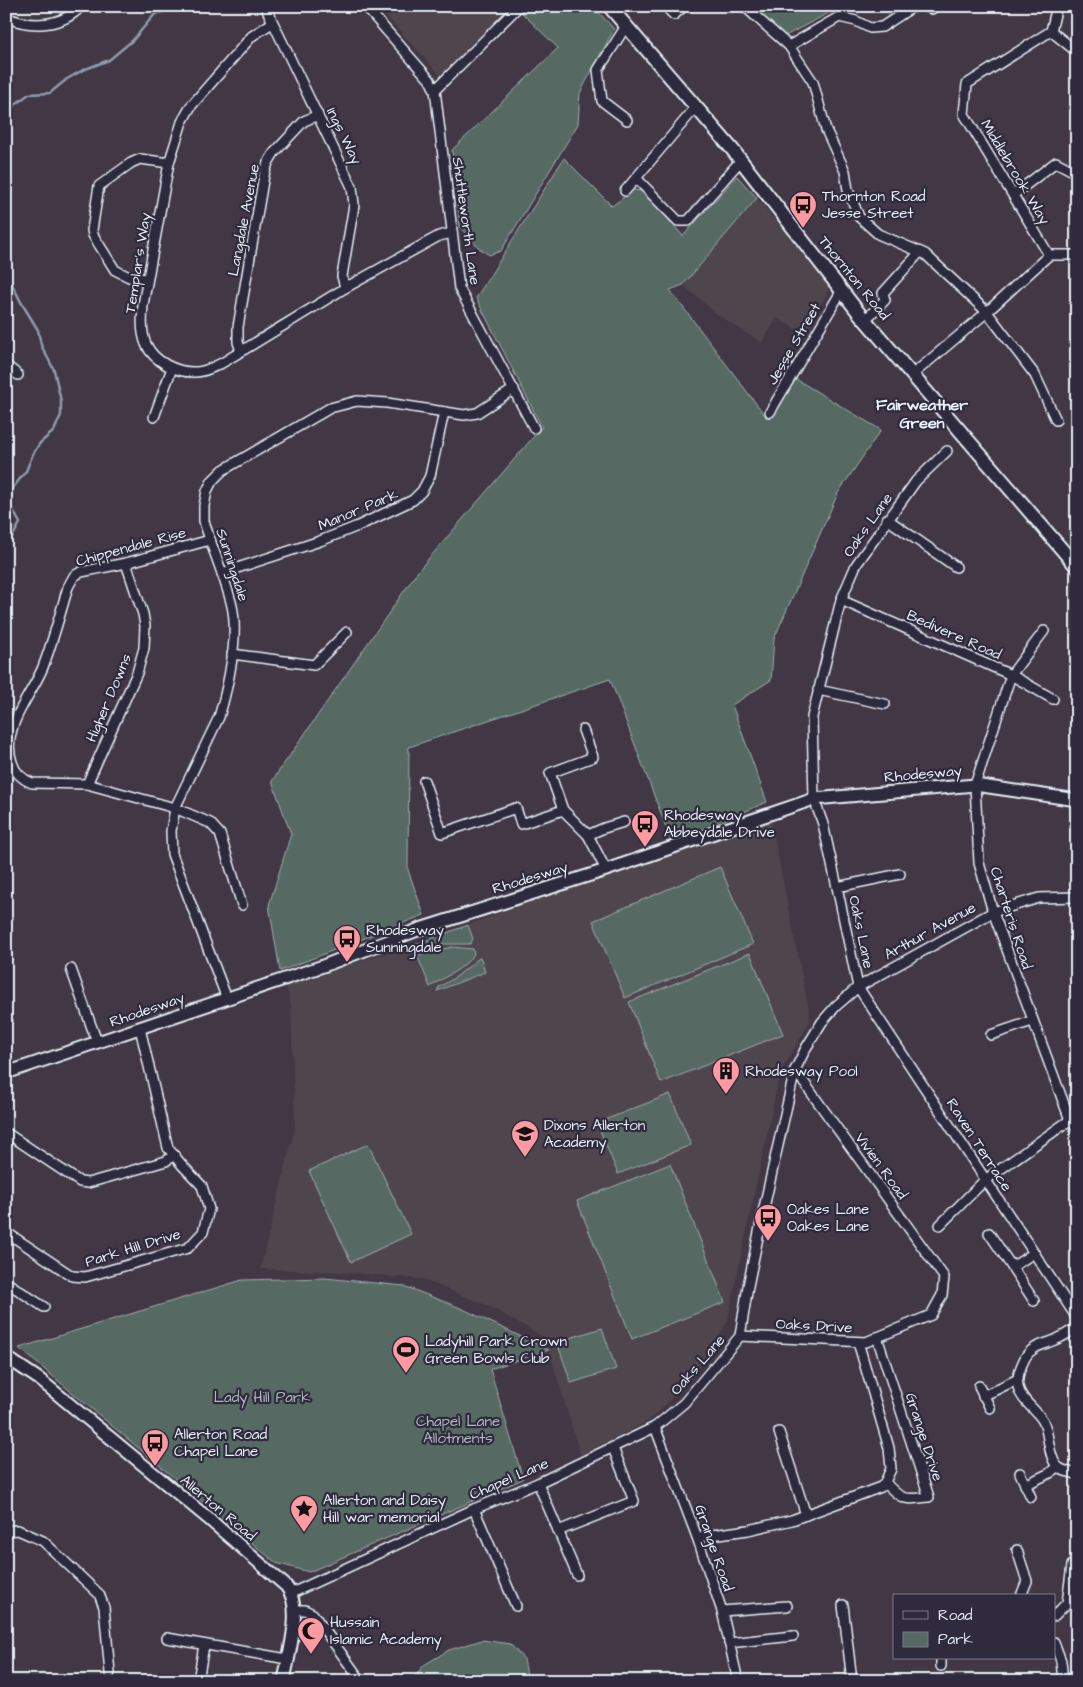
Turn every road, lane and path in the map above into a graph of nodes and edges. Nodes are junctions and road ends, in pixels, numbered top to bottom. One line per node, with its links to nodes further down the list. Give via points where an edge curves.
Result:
1 (81, 6): 11 (street, via 75,13 52,24 19,23)
2 (265, 6): 12 (street, Ings Way)
3 (519, 6): 17 (street)
4 (609, 6): 13 (main road, Thornton Road)
5 (665, 6): 6 (street, via 674,15)
6 (684, 6)
7 (744, 6): 15 (street)
8 (914, 6): 15 (street, via 882,27 870,28 839,17)
9 (1057, 6): 14 (street)
10 (372, 8): 17 (street, Shuttleworth Lane)
11 (6, 17)
12 (272, 23): 19 (street, Ings Way); 22 (street, Templar's Way, via 252,36 191,106 182,122)
13 (626, 26): 18 (main road, Thornton Road); 20 (street, via 598,70 602,101)
14 (1051, 31): 16 (street); 26 (street, Middlebrook Way, via 967,84 964,114)
15 (789, 46): 28 (street, via 813,82 826,130 845,171 848,190 859,217 878,234)
16 (1077, 52)
17 (436, 90): 27 (street, Shuttleworth Lane)
18 (696, 107): 21 (main road, Thornton Road); 24 (street)
19 (318, 115): 32 (street, Ings Way, via 352,187 354,204 342,276); 36 (street, Langdale Avenue, via 304,121 274,153 264,175 238,328)
20 (626, 120)
21 (741, 160): 24 (street, via 688,221 678,221); 33 (main road, Thornton Road)
22 (169, 163): 31 (street, Templar's Way); 31 (street, via 140,159 97,190 93,235 115,270)
23 (1071, 170): 26 (street, via 1056,162)
24 (636, 178): 25 (street)
25 (625, 191)
26 (1013, 195): 29 (street, Middlebrook Way)
27 (452, 233): 32 (street, Templar's Way, via 439,236); 41 (street, Shuttleworth Lane, via 459,288)
28 (920, 252): 34 (street); 35 (street, via 883,293 885,300)
29 (1049, 255): 30 (street); 34 (street)
30 (1077, 255)
31 (147, 279): 38 (street, Templar's Way, via 142,325 146,345 156,358)
32 (345, 288): 36 (street, Templar's Way)
33 (842, 290): 35 (main road, Thornton Road); 43 (street, Jesse Street)
34 (987, 312): 40 (street); 45 (street, via 1035,374)
35 (866, 319): 40 (main road, Thornton Road)
36 (242, 351): 38 (street, Templar's Way, via 209,369 196,372)
37 (6, 364): 39 (street)
38 (172, 368): 44 (street)
39 (18, 375)
40 (912, 375): 52 (main road, Thornton Road)
41 (514, 390): 42 (street, Sunningdale, via 477,412 464,415); 46 (street, Shuttleworth Lane)
42 (444, 412): 49 (street, Sunningdale, via 357,401 330,408 232,464 212,481 204,506 204,521); 53 (street, Manor Park, via 430,476 413,500 320,541)
43 (770, 412)
44 (154, 417)
45 (1056, 420)
46 (534, 428)
47 (947, 451): 48 (street, Oaks Lane, via 916,481)
48 (887, 519): 51 (street); 54 (street, Oaks Lane, via 856,564)
49 (210, 540): 50 (street, Chippendale Rise); 53 (street, Sunningdale)
50 (126, 563): 64 (street, Higher Downs, via 143,614 144,648 137,673); 64 (street, Chippendale Rise, via 74,576 42,669 11,728 9,738 10,760 26,780 47,784)
51 (956, 567)
52 (1077, 567)
53 (222, 573): 57 (street, Sunningdale, via 234,618)
54 (841, 600): 58 (street, Bedivere Road); 59 (street, Oaks Lane)
55 (1044, 631): 58 (street, Charteris Road)
56 (348, 632): 57 (street, via 314,665)
57 (232, 654): 68 (street, Sunningdale, via 219,717)
58 (1011, 675): 60 (street, Bedivere Road); 65 (street, Charteris Road)
59 (818, 690): 61 (street); 66 (street, Oaks Lane, via 812,718)
60 (1053, 699)
61 (885, 704)
62 (583, 730): 69 (street, via 593,757 550,773)
63 (424, 781): 69 (street, via 442,833 516,808 522,824)
64 (88, 784): 68 (street, Chippendale Rise)
65 (974, 785): 66 (street, Rhodesway); 67 (street, Rhodesway); 77 (street, Charteris Road, via 979,863)
66 (814, 799): 72 (street, Rhodesway); 74 (street, Oaks Lane)
67 (1077, 800)
68 (175, 808): 76 (street, Chippendale Rise, via 210,822 220,834); 80 (street, Sunningdale, via 172,854)
69 (563, 810): 71 (street)
70 (624, 822): 71 (street)
71 (588, 835): 72 (street)
72 (606, 870): 80 (street, Rhodesway, via 411,932)
73 (900, 874): 74 (street)
74 (837, 887): 79 (street, Oaks Lane)
75 (1077, 897): 77 (street, Arthur Avenue, via 1039,898)
76 (242, 904)
77 (993, 912): 79 (street, Arthur Avenue); 81 (street, Charteris Road)
78 (71, 969): 84 (street)
79 (858, 987): 85 (street, Oaks Lane, via 822,1022); 91 (street, Raven Terrace)
80 (227, 999): 82 (street, Rhodesway)
81 (1032, 1021): 83 (street); 87 (street, Charteris Road)
82 (140, 1028): 84 (street, Rhodesway); 90 (street, Park Hill Drive, via 168,1148)
83 (991, 1035)
84 (97, 1042): 86 (street, Rhodesway)
85 (795, 1070): 97 (street, Vivien Road); 103 (street, Oaks Lane)
86 (6, 1073)
87 (1070, 1120): 88 (street, Charteris Road); 91 (street)
88 (1077, 1128)
89 (8, 1134): 90 (street, via 80,1182 88,1183 166,1161)
90 (174, 1155): 93 (street, Park Hill Drive, via 202,1186 209,1209 203,1232 188,1248 85,1277 72,1276)
91 (985, 1180): 92 (street); 95 (street, Raven Terrace)
92 (940, 1225)
93 (6, 1232)
94 (989, 1233): 96 (street)
95 (1034, 1253): 96 (street); 101 (street, Raven Terrace)
96 (1012, 1267): 99 (street)
97 (944, 1277): 104 (street, Oaks Drive, via 942,1295 931,1315)
98 (6, 1282): 100 (street)
99 (1034, 1301)
100 (44, 1307)
101 (1077, 1318)
102 (1077, 1328): 107 (street, via 1034,1348 1026,1356)
103 (740, 1336): 105 (street, Oaks Drive); 111 (street, Oaks Lane, via 684,1404)
104 (877, 1337): 105 (street, Oaks Drive); 117 (street, Grange Drive, via 929,1497 908,1500)
105 (858, 1342): 117 (street, via 889,1448 891,1469)
106 (6, 1357): 129 (street, Allerton Road, via 40,1379 210,1520)
107 (1018, 1379): 109 (street); 114 (street, via 1022,1396 1043,1422)
108 (979, 1386): 109 (street)
109 (983, 1396): 110 (street)
110 (990, 1408)
111 (655, 1428): 113 (street, Chapel Lane); 125 (street, Grange Road)
112 (779, 1432): 122 (street)
113 (613, 1448): 118 (street, Chapel Lane); 124 (street, via 634,1501)
114 (1057, 1466): 116 (street); 119 (street)
115 (1020, 1473): 119 (street)
116 (1077, 1474)
117 (885, 1482): 122 (street, via 881,1487)
118 (538, 1483): 121 (street, Chapel Lane); 124 (street)
119 (1025, 1485): 120 (street)
120 (1031, 1497)
121 (474, 1509): 129 (street, Chapel Lane); 132 (street)
122 (806, 1514): 125 (street, via 748,1530)
123 (6, 1531): 143 (street, via 18,1530 43,1540 99,1594 104,1607)
124 (558, 1531): 128 (street)
125 (697, 1537): 135 (street, Grange Road)
126 (1017, 1550): 130 (street, via 1027,1581)
127 (1072, 1565): 136 (street, via 1067,1603)
128 (577, 1575)
129 (292, 1593): 134 (street)
130 (1022, 1594)
131 (843, 1605): 148 (street)
132 (516, 1606)
133 (787, 1606): 135 (street)
134 (294, 1610): 142 (street); 146 (street, via 313,1614)
135 (722, 1611): 139 (street, Grange Road)
136 (1056, 1614)
137 (793, 1636): 139 (street)
138 (167, 1638): 140 (street)
139 (729, 1643): 147 (street, Grange Road)
140 (204, 1644): 142 (street); 144 (street)
141 (1056, 1647): 149 (street)
142 (287, 1659): 145 (street)
143 (110, 1673)
144 (198, 1681)
145 (284, 1681)
146 (361, 1681)
147 (738, 1681)
148 (852, 1681)
149 (1063, 1681)

